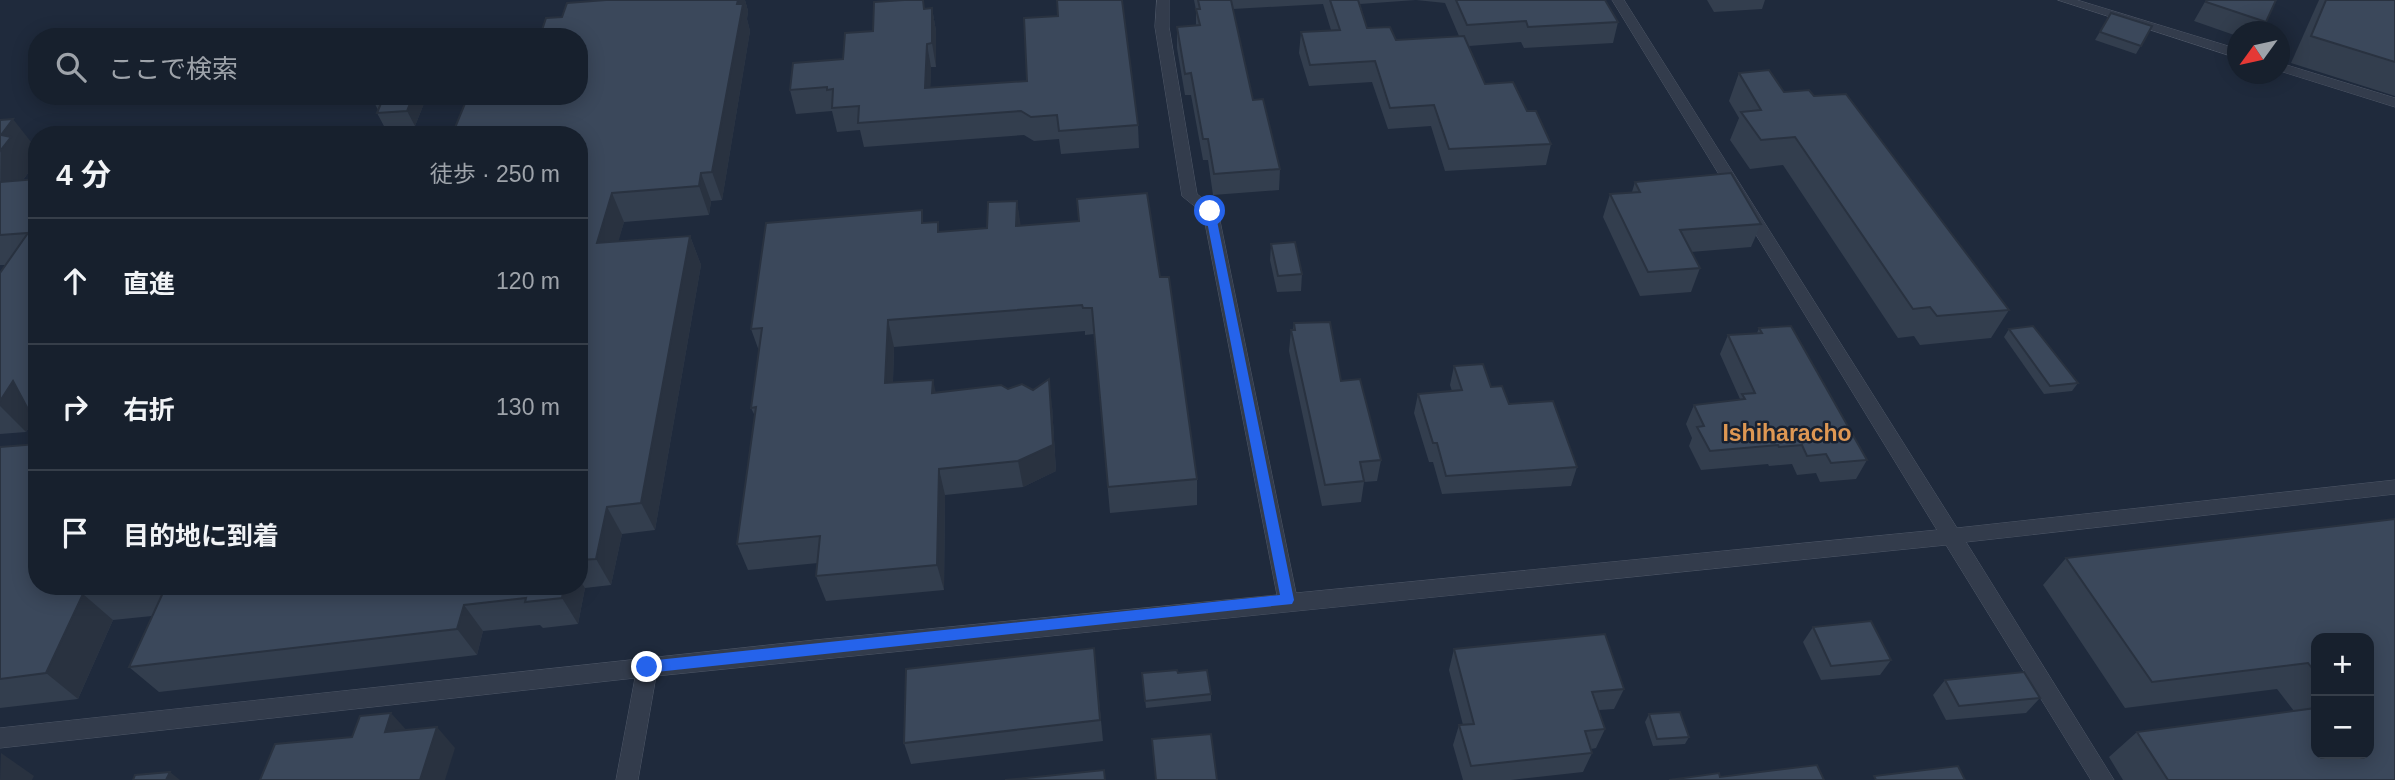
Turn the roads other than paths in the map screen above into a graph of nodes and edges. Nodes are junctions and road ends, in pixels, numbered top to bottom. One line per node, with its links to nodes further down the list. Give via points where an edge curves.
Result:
1 (1163, 0): 9 (lane, via 1162,27 1190,196 1210,211)
2 (1618, 0): 8 (lane)
3 (2064, 0): 4 (lane)
4 (2227, 51)
5 (2290, 70): 6 (lane)
6 (2395, 103)
7 (2395, 487): 8 (lane)
8 (1953, 536): 9 (lane); 13 (lane)
9 (1288, 600): 10 (lane)
10 (647, 667): 11 (lane); 12 (lane)
11 (0, 738)
12 (627, 780)
13 (2103, 780)

